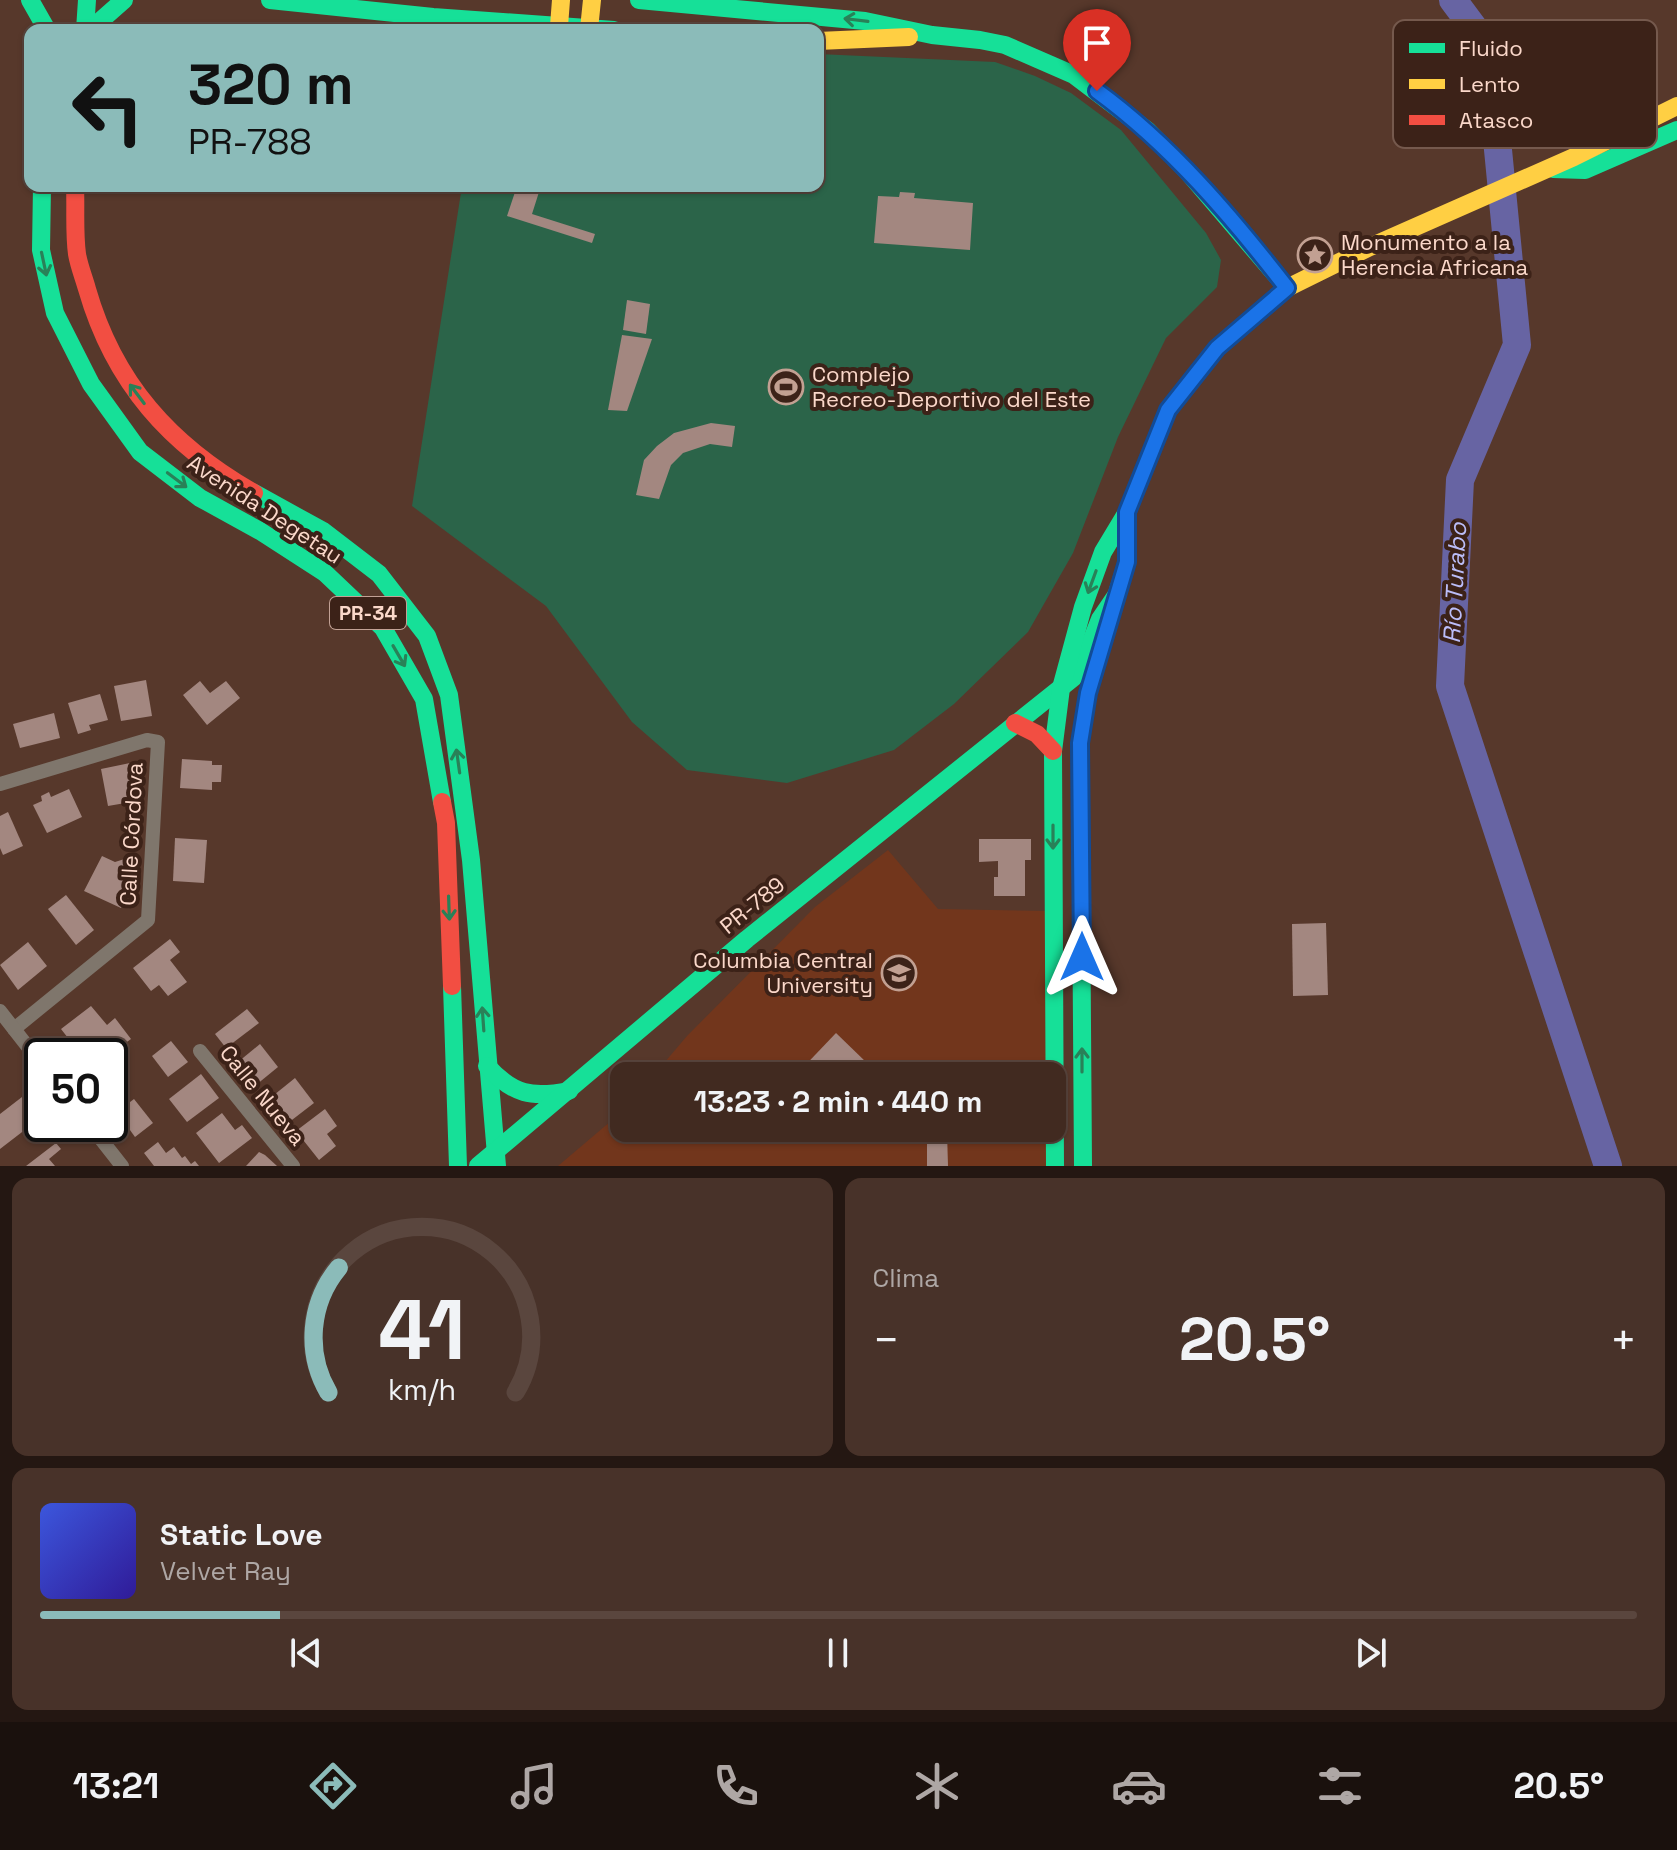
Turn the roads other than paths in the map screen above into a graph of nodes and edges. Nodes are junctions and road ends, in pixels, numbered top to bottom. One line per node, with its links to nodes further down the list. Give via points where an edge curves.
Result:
1 (30, 0): 9 (main road)
2 (51, 0): 10 (main road)
3 (87, 0): 11 (main road)
4 (124, 0): 12 (main road)
5 (270, 0): 13 (main road)
6 (561, 0): 14 (main road)
7 (592, 0): 15 (main road)
8 (639, 0): 16 (main road, one-way to 8, via 865,21)
9 (44, 24)
10 (49, 24)
11 (87, 24)
12 (94, 24)
13 (531, 24)
14 (559, 24)
15 (590, 24)
16 (932, 35): 17 (main road); 27 (main road, via 1005,45 1074,75 1097,91 1186,170)
17 (824, 41)
18 (1677, 106): 19 (main road)
19 (1657, 116)
20 (1677, 130): 21 (main road)
21 (1657, 139)
22 (1592, 148): 24 (main road)
23 (1636, 148): 24 (main road, via 1585,170)
24 (1549, 169): 27 (main road)
25 (42, 192): 49 (main road, Avenida Degetau / PR-34, one-way to 49, via 41,250 55,313 91,384 140,452 200,498 325,573 383,628 424,699 446,823)
26 (75, 192): 40 (main road, Avenida Degetau / PR-34, one-way to 26, via 471,860 449,695 427,636 379,574 323,531 228,478 170,434 133,391 98,327 77,253)
27 (1287, 288): 28 (main road, via 1217,348 1168,410)
28 (1127, 512): 29 (main road, via 1127,562); 30 (main road, one-way to 30, via 1103,552)
29 (1117, 594): 30 (main road, PR-789, via 1100,619 1081,667); 34 (main road, via 1088,693 1080,743)
30 (1061, 688): 31 (main road, PR-789 / PR-789); 32 (main road); 34 (main road, via 1071,720 1073,872)
31 (1015, 723): 32 (main road, via 1031,729); 41 (main road, PR-789 / PR-789)
32 (1053, 751): 39 (main road, one-way to 39)
33 (0, 784): 36 (street, Calle Córdova, via 147,740 158,742 148,920)
34 (1081, 896): 43 (main road, one-way to 34)
35 (0, 1011): 36 (street)
36 (14, 1029): 37 (street)
37 (24, 1042)
38 (200, 1051): 48 (street, Calle Nueva)
39 (1055, 1062)
40 (487, 1066): 41 (main road, via 523,1095); 46 (main road, Avenida Degetau / PR-34)
41 (569, 1091): 46 (main road, PR-789 / PR-789)
42 (1066, 1112): 43 (main road)
43 (1083, 1112): 52 (main road)
44 (103, 1142): 47 (street)
45 (1055, 1142): 51 (main road)
46 (497, 1159): 50 (main road, PR-789 / PR-789)
47 (122, 1166)
48 (293, 1166)
49 (458, 1166)
50 (478, 1166)
51 (1055, 1166)
52 (1083, 1166)

